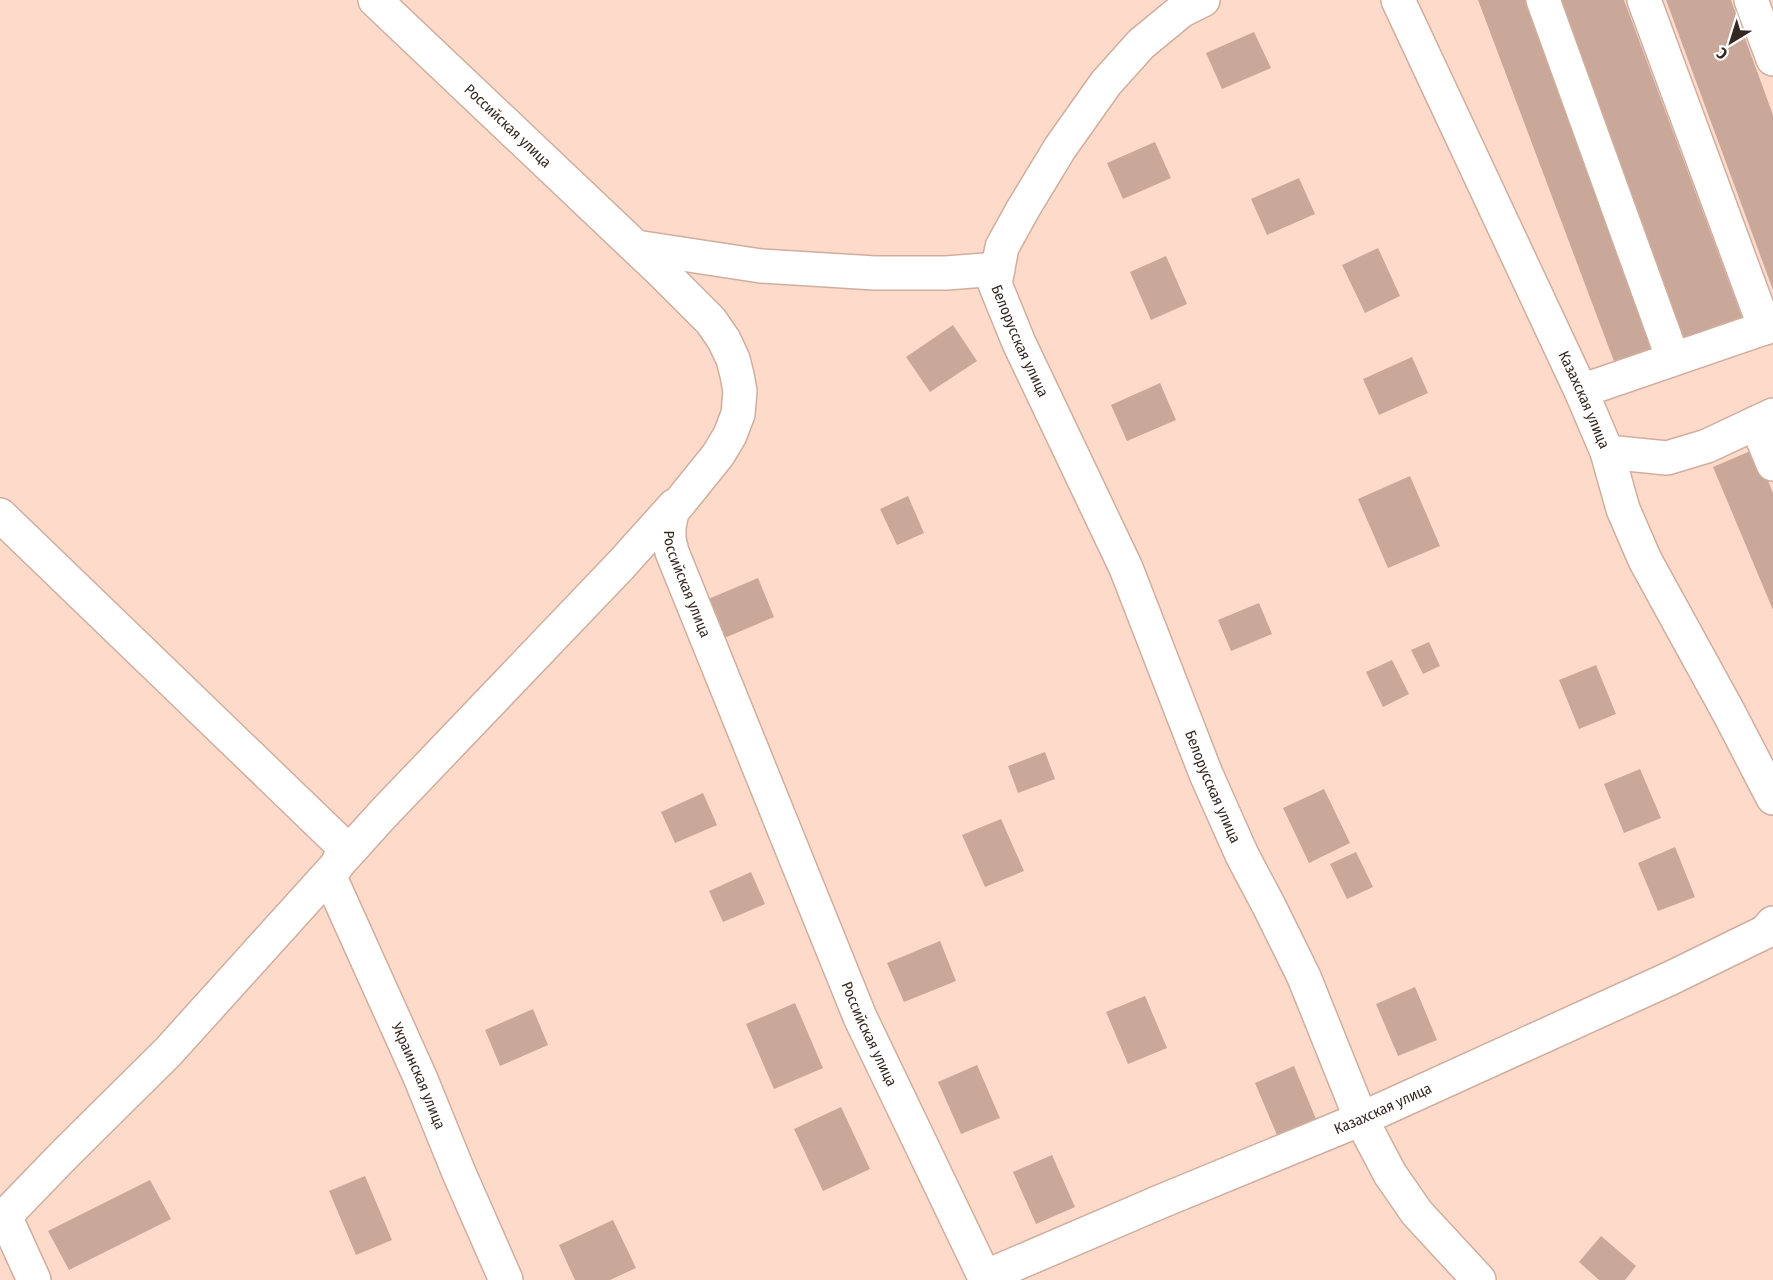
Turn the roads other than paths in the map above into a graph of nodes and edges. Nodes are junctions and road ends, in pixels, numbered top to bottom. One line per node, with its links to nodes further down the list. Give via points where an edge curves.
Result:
1 (375, 0): 8 (street, Российская улица)
2 (1203, 0): 9 (street, via 1181,11 1141,44 1106,83 1023,208 1002,247)
3 (1398, 0): 12 (street, Казахская улица)
4 (1543, 0): 11 (street)
5 (1644, 0): 10 (street)
6 (1751, 0): 7 (street)
7 (1773, 59)
8 (636, 247): 9 (street, via 761,266 875,273); 16 (street, Российская улица, via 711,321 733,359 740,391 738,414 730,435 699,480)
9 (998, 268): 21 (street, Белорусская улица, via 995,284 1019,343 1126,568 1206,774 1304,976)
10 (1769, 326): 11 (street)
11 (1673, 359): 12 (street)
12 (1581, 391): 14 (street, Казахская улица)
13 (1765, 419): 14 (street, via 1707,446 1667,458); 15 (street)
14 (1607, 452): 18 (street, Казахская улица, via 1623,509 1645,560)
15 (1773, 464)
16 (674, 507): 19 (street); 23 (street, Российская улица, via 669,527 672,552 860,1017)
17 (0, 515): 19 (street, via 338,841 342,850)
18 (1773, 798)
19 (333, 871): 22 (street, via 168,1052); 25 (street, Украинская улица)
20 (1773, 923): 21 (street, Казахская улица, via 1765,932 1671,978)
21 (1361, 1119): 23 (street, Казахская улица); 26 (street, Белорусская улица, via 1390,1174 1417,1213)
22 (3, 1217): 24 (street)
23 (986, 1278)
24 (34, 1280)
25 (506, 1280)
26 (1479, 1280)

